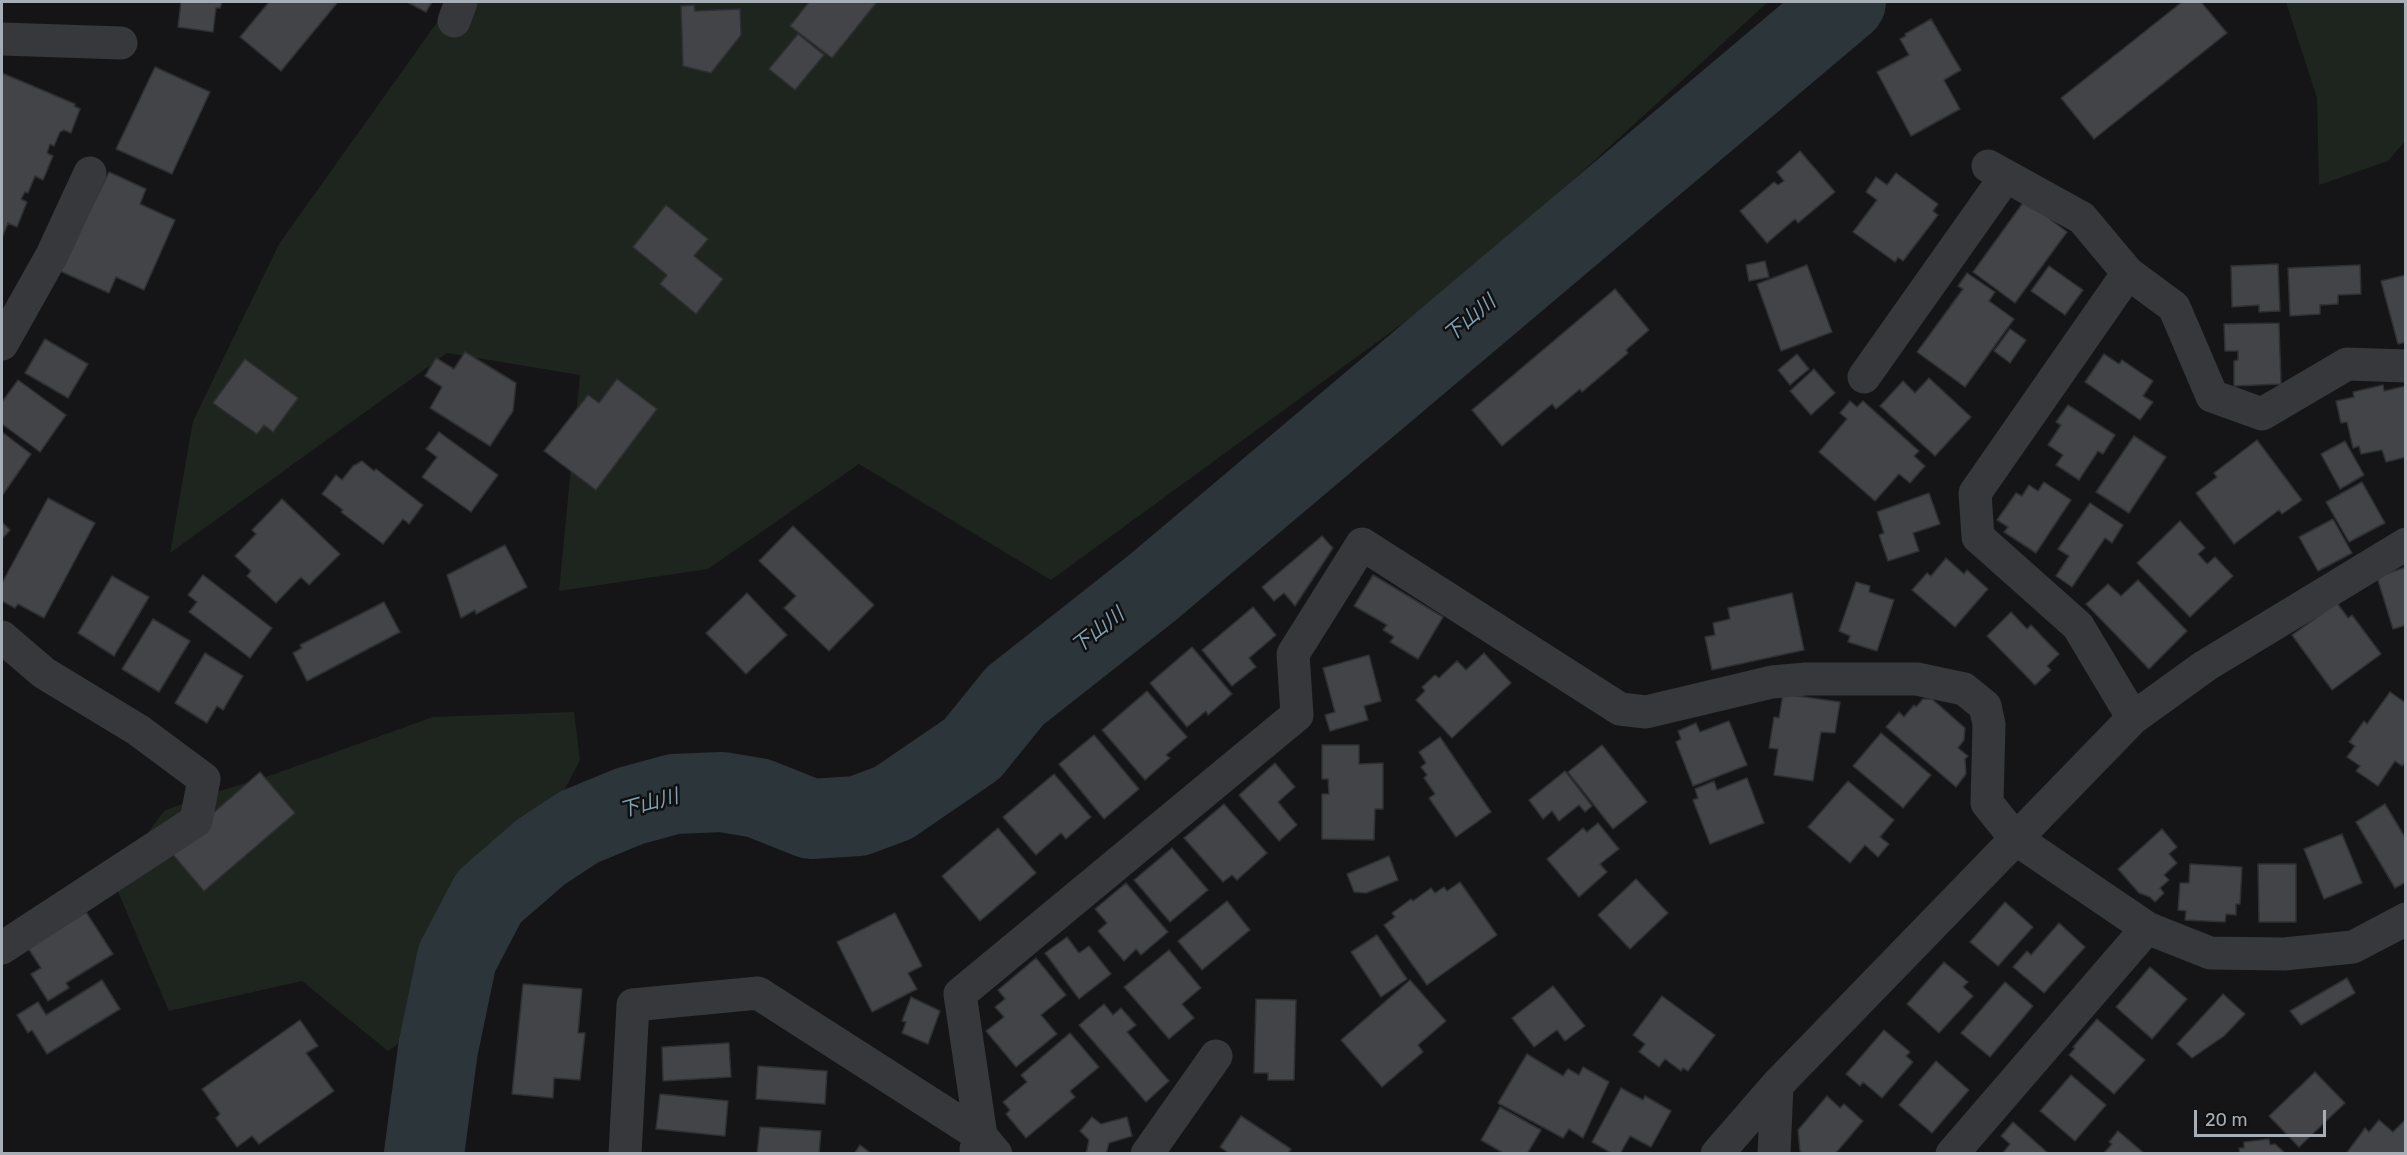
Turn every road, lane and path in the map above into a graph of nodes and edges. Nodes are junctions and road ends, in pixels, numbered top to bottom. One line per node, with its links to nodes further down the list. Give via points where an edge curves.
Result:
1 (2, 39): 2 (street)
2 (121, 44)
3 (90, 173): 5 (street, via 52,255)
4 (2128, 273): 6 (street, via 2174,307 2212,396 2262,414 2347,364); 7 (street, via 2082,218 1997,171); 10 (street, via 1975,493 1978,537 2078,626)
5 (2, 344)
6 (2406, 366)
7 (1864, 377)
8 (2406, 544): 10 (street, via 2205,666)
9 (2, 637): 14 (street, via 44,673 138,730 204,778 196,821)
10 (2133, 718): 11 (street)
11 (2016, 839): 13 (street); 16 (street); 17 (street, via 1987,803 1989,724 1984,706 1964,689 1917,680 1806,679 1772,682 1646,712 1620,709 1362,544 1293,654 1297,715 960,994)
12 (2406, 919): 13 (street, via 2352,946 2284,954 2210,953)
13 (2147, 928): 22 (street)
14 (2, 948)
15 (1216, 1056): 19 (street)
16 (1777, 1085): 20 (street); 21 (street)
17 (984, 1148): 18 (street, via 758,993 633,1005)
18 (625, 1154)
19 (1147, 1154)
20 (1717, 1154)
21 (1774, 1154)
22 (1952, 1154)

